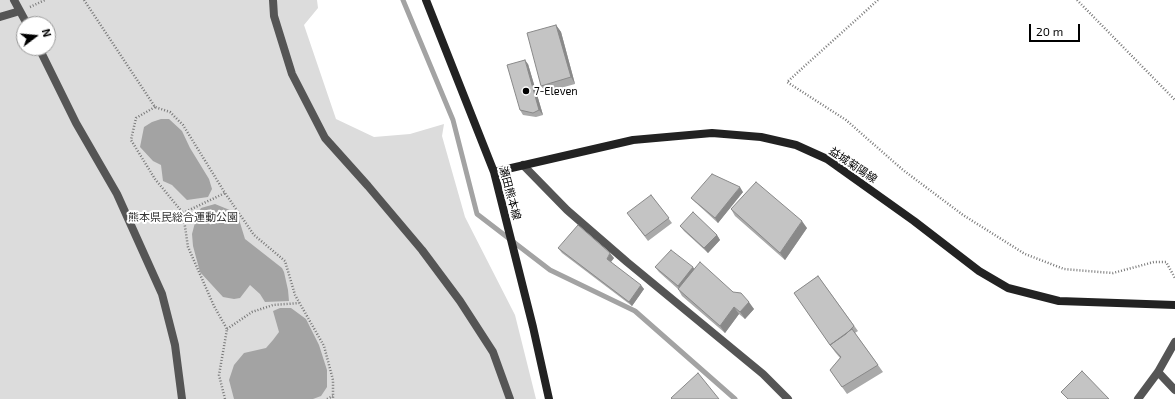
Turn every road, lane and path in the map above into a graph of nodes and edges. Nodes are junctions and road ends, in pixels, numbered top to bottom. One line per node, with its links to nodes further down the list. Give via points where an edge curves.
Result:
1 (14, 0): 7 (street)
2 (84, 0): 12 (path)
3 (273, 0): 28 (street, via 274,16 292,74 325,138 422,250 460,301 494,352)
4 (426, 0): 14 (main road, 瀬田熊本線)
5 (878, 0): 17 (path, via 787,82 846,120 903,170 962,215 1024,254 1064,270 1113,273 1154,262 1166,262)
6 (1077, 0): 11 (path)
7 (20, 11): 8 (street); 9 (street)
8 (23, 16)
9 (0, 17)
10 (44, 56): 25 (street, via 76,123 117,194 162,294 175,345)
11 (1175, 100)
12 (155, 107): 15 (path, via 170,112 183,125); 16 (path, via 136,118 131,140 155,179)
13 (523, 165): 14 (main road, 益城菊陽線); 19 (main road, 益城菊陽線, via 633,140 712,133 760,137 796,145 827,159 979,271 1008,288 1059,300); 30 (street, via 573,215 763,374)
14 (494, 172): 29 (main road, 瀬田熊本線)
15 (225, 193): 16 (path); 18 (path, via 254,235 285,261 295,295)
16 (183, 213): 20 (path, via 188,247)
17 (1175, 278)
18 (300, 303): 20 (path, via 273,304 252,312); 24 (path, via 324,346 333,380)
19 (1175, 305)
20 (227, 330): 26 (path, via 220,376)
21 (1175, 342): 22 (street)
22 (1158, 372): 23 (street); 31 (street)
23 (1175, 390)
24 (333, 397): 27 (path)
25 (182, 399)
26 (225, 399)
27 (327, 399)
28 (510, 399)
29 (549, 399)
30 (788, 399)
31 (1138, 399)

